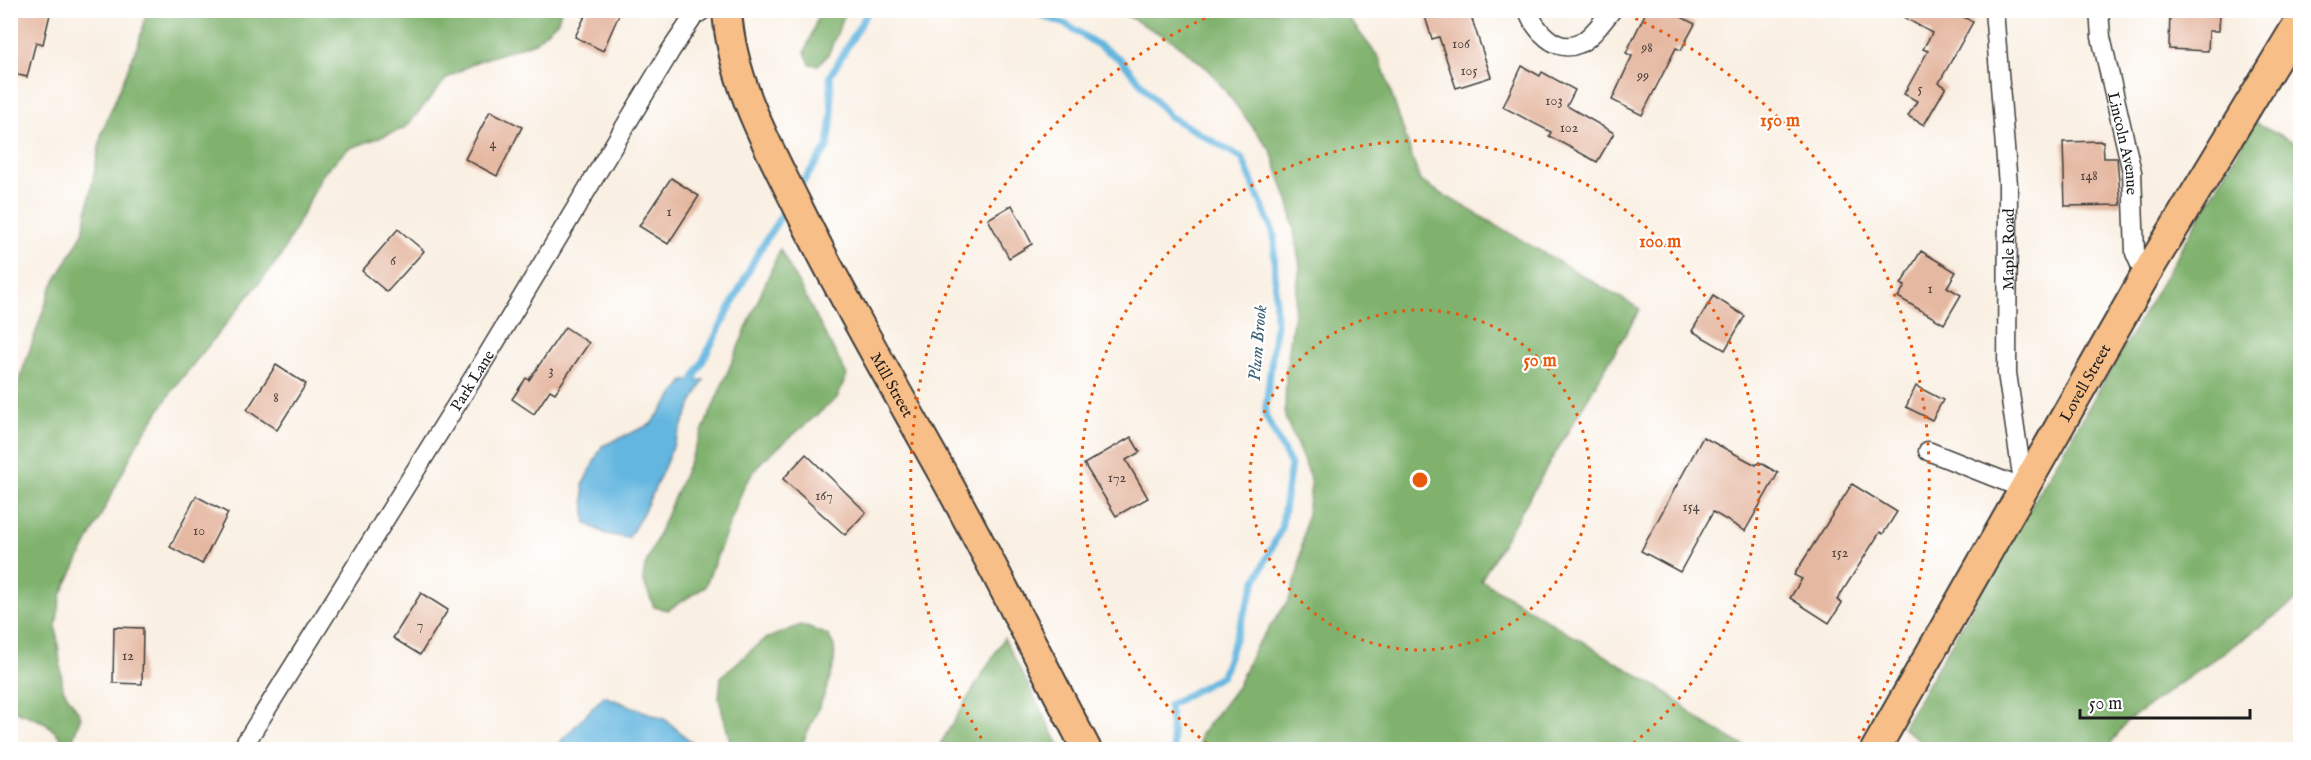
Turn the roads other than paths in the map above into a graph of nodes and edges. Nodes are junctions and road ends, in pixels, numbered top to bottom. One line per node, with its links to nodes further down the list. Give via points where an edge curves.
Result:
1 (703, 10): 11 (street, Park Lane, via 694,16 671,50 474,378)
2 (727, 10): 12 (main road, Mill Street, via 738,73 768,147 828,268 945,478)
3 (1528, 10): 4 (street, via 1541,32 1558,45 1578,45)
4 (1612, 10)
5 (1994, 10): 10 (street, Maple Road, via 2008,185 2007,373)
6 (2099, 10): 8 (street, Lincoln Avenue, via 2101,37 2132,171 2135,254)
7 (2301, 20): 8 (main road, Lovell Street)
8 (2145, 276): 10 (main road, Lovell Street)
9 (1928, 451): 10 (street)
10 (2024, 489): 13 (main road, Lovell Street)
11 (241, 750)
12 (1087, 750)
13 (1875, 750)

